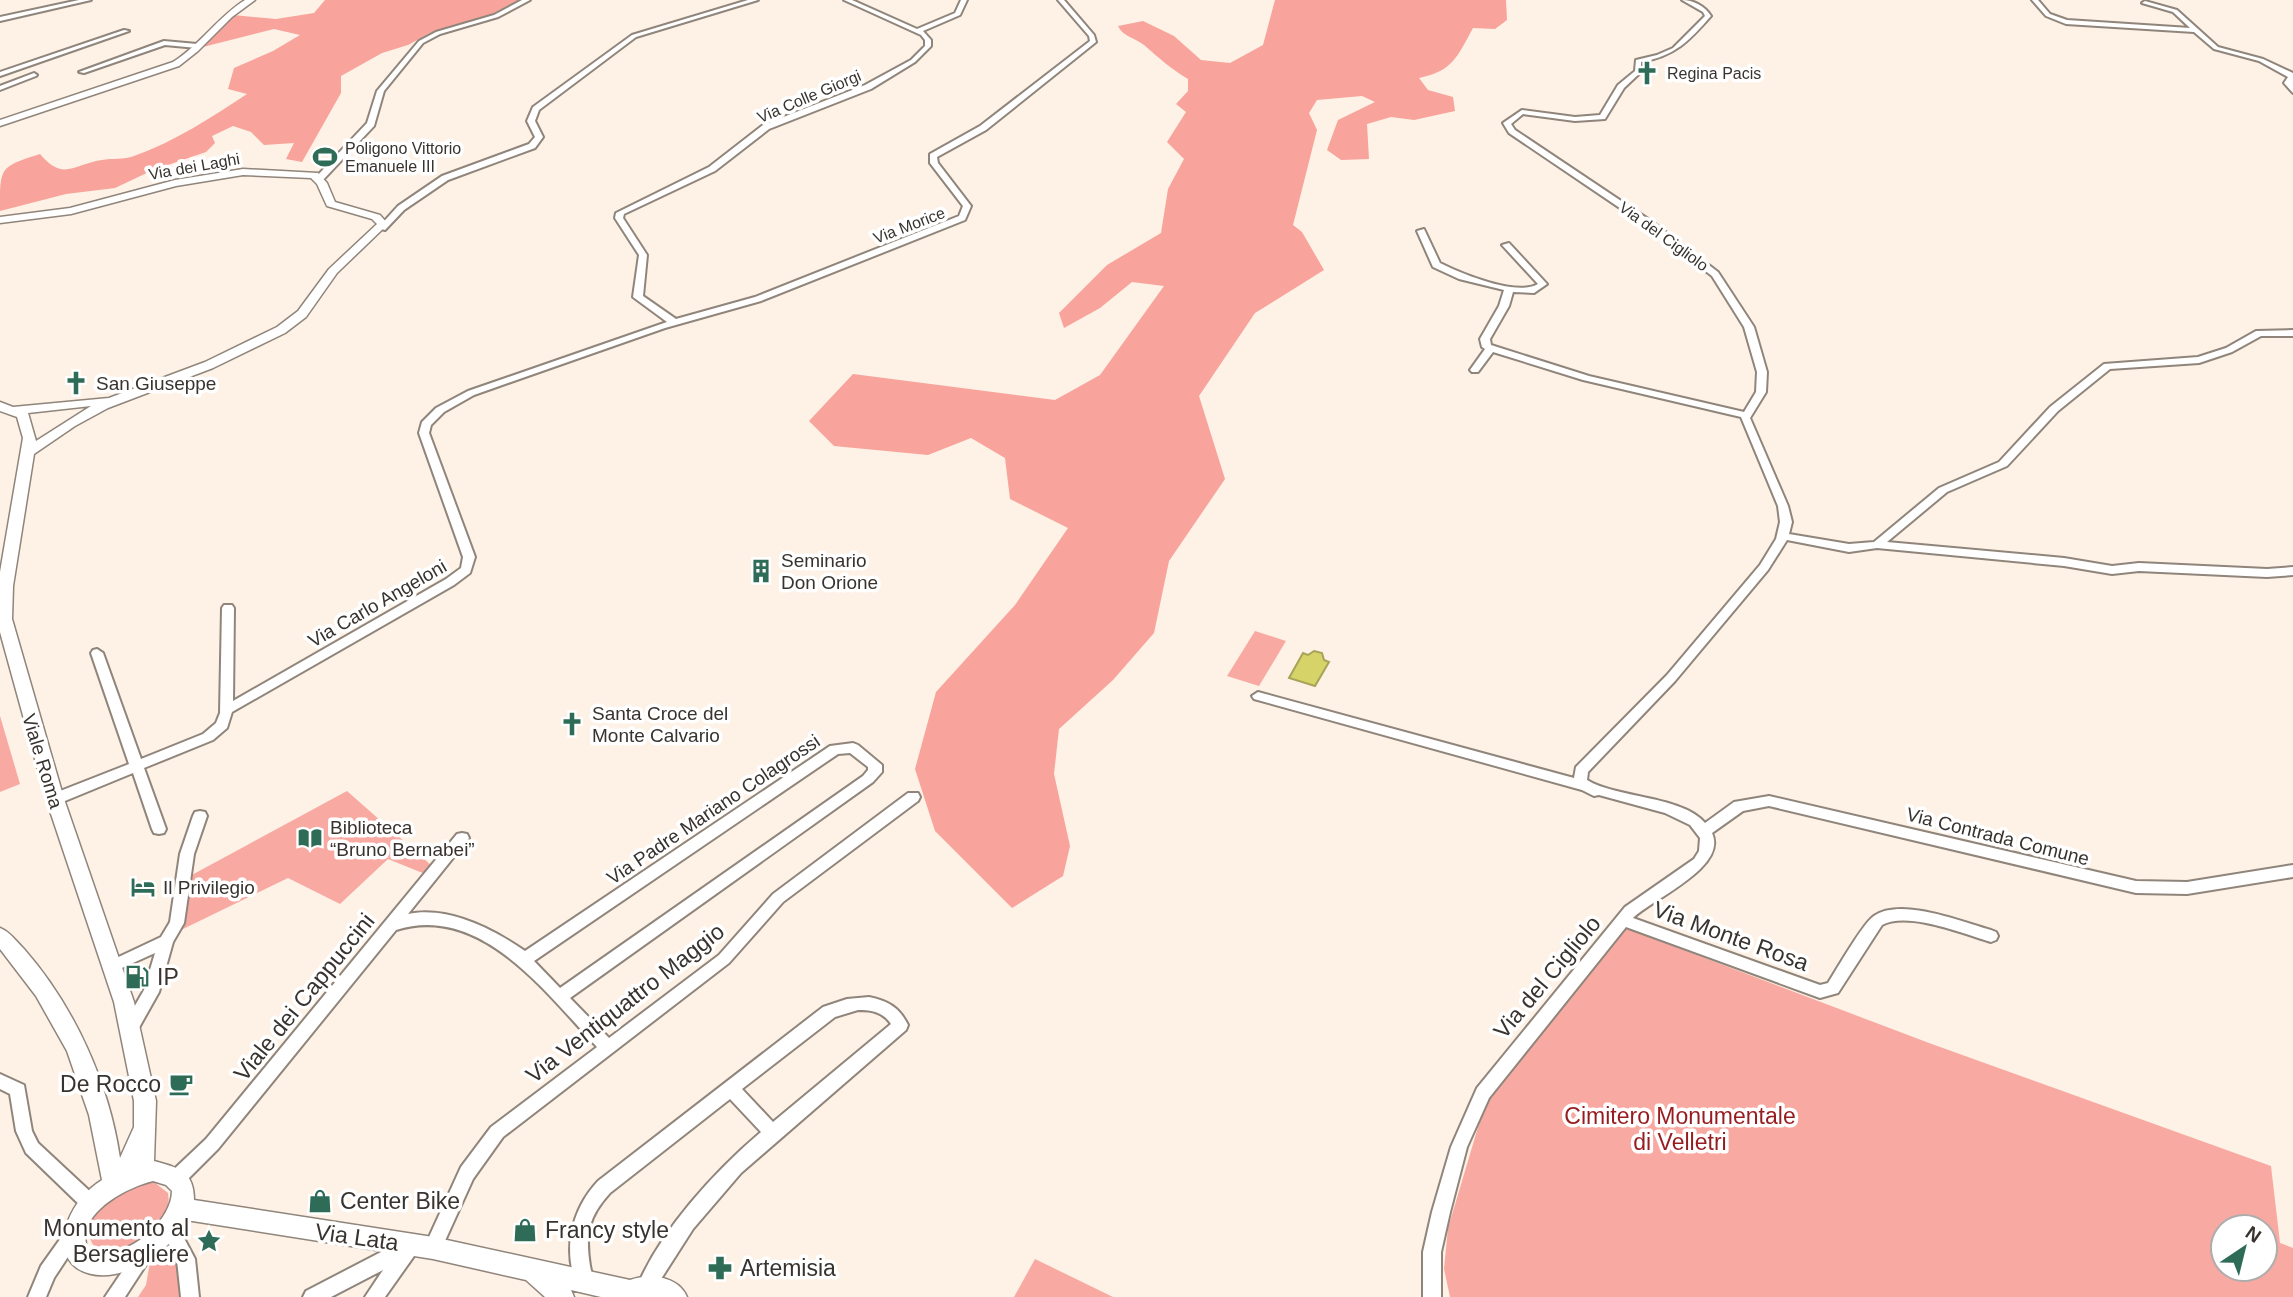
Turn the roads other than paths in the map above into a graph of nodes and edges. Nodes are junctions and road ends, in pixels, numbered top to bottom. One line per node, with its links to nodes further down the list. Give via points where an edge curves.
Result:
1 (88, 0): 11 (street)
2 (251, 0): 15 (main road, via 221,20)
3 (527, 0): 23 (street, via 499,15 421,42 381,91 371,124)
4 (755, 0): 25 (street, via 630,38 536,109 531,118 539,137 535,145 445,178 401,208)
5 (847, 0): 14 (street)
6 (964, 0): 14 (street, via 958,14)
7 (1061, 0): 29 (street, Via Morice, via 1093,37 1092,43 979,131 933,156 966,205 962,218 758,299)
8 (1685, 0): 36 (street, Via del Cigliolo, via 1708,15 1675,49 1638,61 1638,72 1621,87 1602,117 1522,112 1507,124 1715,274 1749,327 1759,356 1762,387)
9 (2035, 0): 12 (street, via 2048,15 2063,22)
10 (2145, 3): 12 (street, via 2169,8)
11 (0, 21)
12 (2197, 30): 19 (street, via 2216,48 2259,59)
13 (126, 31): 16 (street)
14 (918, 32): 29 (street, Via Colle Giorgi, via 929,44 911,62 856,93 766,127 712,169 620,212 619,218 643,255 638,297)
15 (197, 46): 17 (street, via 164,43); 22 (main road, via 169,67)
16 (1, 72)
17 (82, 72)
18 (34, 75): 20 (street)
19 (2292, 76): 21 (street, via 2288,83)
20 (0, 88)
21 (2293, 91)
22 (0, 123)
23 (319, 180): 24 (main road, Via dei Laghi, via 306,173 229,173 71,211); 25 (main road, via 331,204 376,217 383,222)
24 (0, 220)
25 (382, 228): 33 (main road, via 336,267 306,309 281,330 209,365)
26 (1420, 231): 28 (street, via 1431,260 1440,268)
27 (1506, 245): 28 (street, via 1543,284 1534,290)
28 (1509, 289): 31 (street, via 1484,341)
29 (674, 322): 46 (street, Via Carlo Angeloni, via 482,388 440,410 426,424 424,436 469,557 468,567 450,582)
30 (2293, 333): 41 (street, via 2259,333 2199,360 2107,366 2040,421 2007,461 1943,490)
31 (1491, 348): 32 (street); 36 (street, via 1599,382)
32 (1475, 370)
33 (117, 399): 34 (main road); 37 (main road)
34 (65, 405): 35 (main road); 38 (main road)
35 (8, 408): 38 (main road, via 23,415)
36 (1745, 415): 40 (street, via 1783,506)
37 (70, 423): 38 (main road, via 46,429); 39 (main road)
38 (29, 427): 39 (main road, Viale Roma)
39 (30, 451): 50 (main road, Viale Roma, via 5,586 4,619)
40 (1783, 536): 41 (street, via 1849,548); 48 (street, via 1764,567 1671,678 1581,770 1580,782)
41 (1877, 545): 42 (street, via 2112,570)
42 (2293, 571)
43 (228, 608): 46 (street)
44 (97, 653): 47 (street)
45 (1258, 696): 48 (street)
46 (226, 710): 47 (street, via 212,734)
47 (138, 767): 50 (street); 52 (street)
48 (1594, 791): 53 (street, via 1675,811)
49 (913, 797): 66 (street, Via Ventiquattro Maggio, via 788,890 732,952)
50 (55, 799): 62 (main road, Viale Roma)
51 (200, 816): 60 (street, via 187,854 177,923)
52 (159, 829)
53 (1704, 831): 55 (street, Via Contrada Comune, via 1739,806 1769,801 2136,887 2179,889); 56 (street, Via del Cigliolo, via 1707,849 1699,863 1645,898)
54 (462, 838): 57 (street, Viale dei Cappuccini)
55 (2293, 871)
56 (1623, 920): 59 (street, Via Monte Rosa, via 1820,992 1833,988 1877,921 1887,914 1904,914); 87 (street, Via del Cigliolo, via 1495,1075 1476,1105 1436,1231)
57 (392, 925): 61 (street, via 423,918 442,920 500,943); 71 (street, Viale dei Cappuccini, via 212,1144)
58 (0, 936): 70 (main road, via 33,976 77,1049)
59 (1991, 936)
60 (166, 941): 62 (street); 65 (street, via 151,992)
61 (524, 960): 63 (street); 63 (street, Via Padre Mariano Colagrossi, via 835,749 851,747 875,765 868,779)
62 (113, 966): 65 (main road, Viale Roma)
63 (559, 997): 66 (street)
64 (900, 1025): 68 (street, via 877,1005 839,1007); 69 (street)
65 (130, 1028): 70 (main road, Viale Roma, via 144,1095 145,1126)
66 (607, 1047): 75 (street, Via Ventiquattro Maggio, via 508,1122 484,1147)
67 (0, 1082): 72 (street, via 18,1090 24,1131 32,1148)
68 (731, 1088): 69 (street); 78 (street, via 593,1199 577,1238)
69 (772, 1133): 79 (street, via 694,1210)
70 (126, 1178): 71 (main road, via 162,1172); 72 (main road)
71 (176, 1179): 73 (main road, via 183,1192)
72 (90, 1203): 74 (main road)
73 (175, 1219): 75 (main road, Via Lata); 76 (main road); 82 (street)
74 (74, 1234): 76 (main road, via 77,1252 91,1262 124,1261); 80 (street, via 47,1272)
75 (423, 1246): 77 (main road, Via Lata); 83 (street); 84 (street, Via Ventiquattro Maggio)
76 (149, 1248): 81 (street)
77 (533, 1271): 78 (main road, Via Lata); 85 (main road, Via Lata)
78 (584, 1282): 79 (main road, Via Lata)
79 (633, 1292): 86 (main road, Via Lata, via 665,1290)
80 (37, 1297)
81 (114, 1297)
82 (190, 1297)
83 (312, 1297)
84 (374, 1297)
85 (562, 1297)
86 (675, 1297)
87 (1432, 1297)

